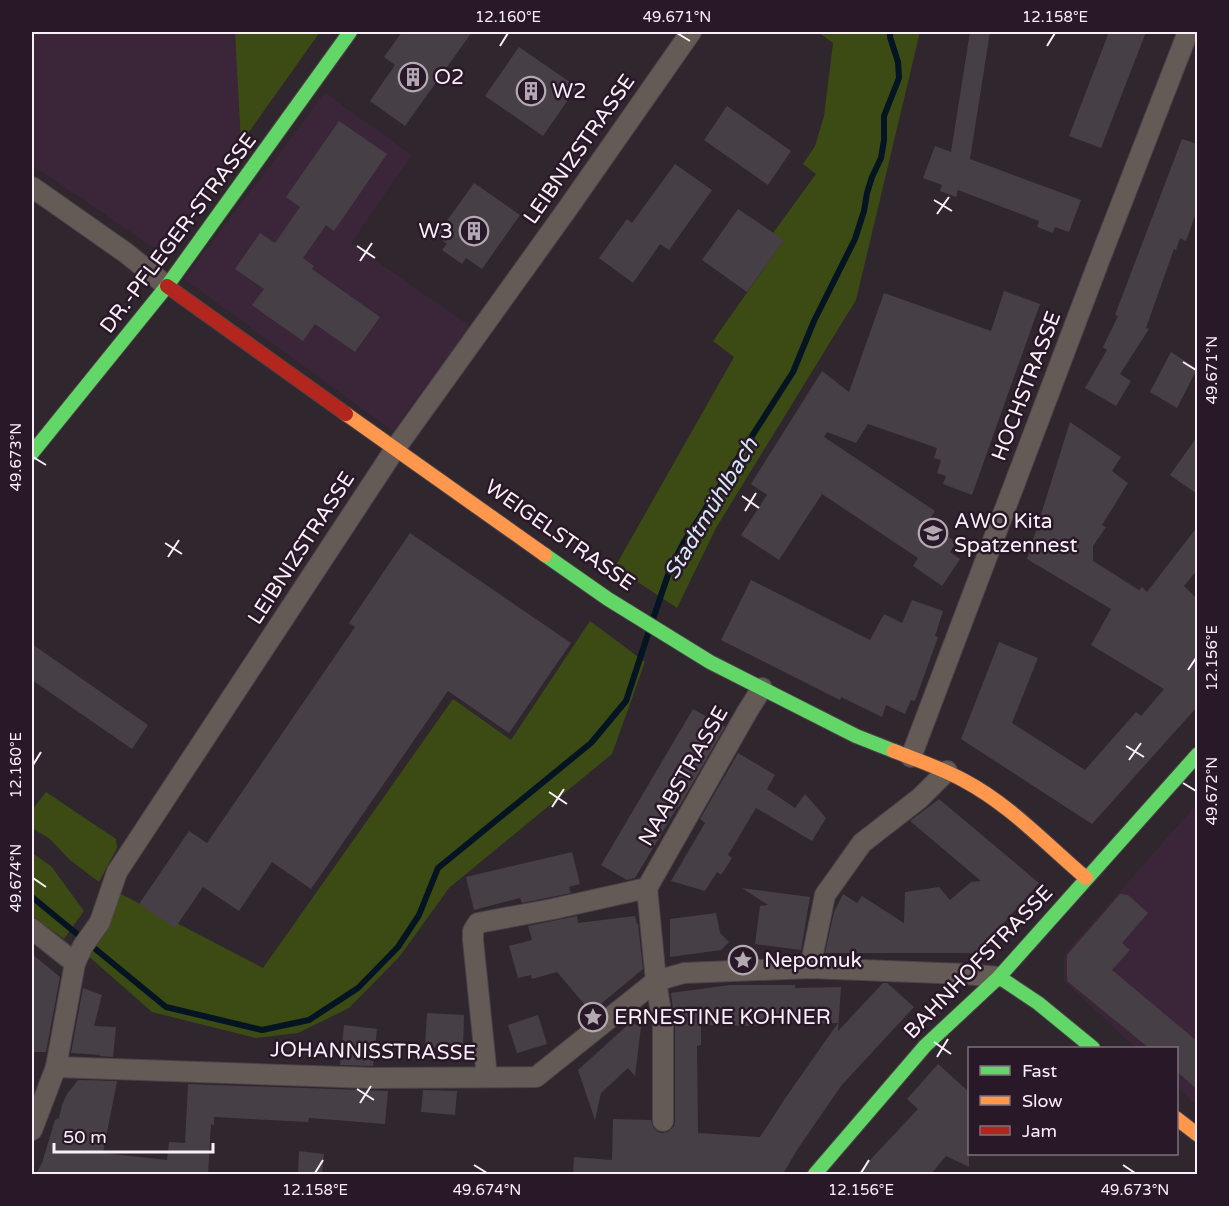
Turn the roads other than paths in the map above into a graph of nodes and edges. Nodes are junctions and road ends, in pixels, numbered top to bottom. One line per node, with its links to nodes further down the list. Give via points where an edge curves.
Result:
1 (350, 32): 5 (street, DR.-PFLEGER-STRASSE)
2 (691, 32): 6 (street, LEIBNIZSTRASSE)
3 (1188, 32): 10 (street, HOCHSTRASSE)
4 (32, 187): 5 (street, WEIGELSTRASSE)
5 (167, 286): 6 (street, WEIGELSTRASSE); 7 (street, DR.-PFLEGER-STRASSE)
6 (395, 449): 8 (street, WEIGELSTRASSE, via 620,607); 15 (street, LEIBNIZSTRASSE, via 117,872 100,922)
7 (32, 453)
8 (762, 688): 10 (street, WEIGELSTRASSE, via 859,737); 13 (street, NAABSTRASSE)
9 (1197, 754): 12 (street, BAHNHOFSTRASSE)
10 (911, 757): 11 (street, WEIGELSTRASSE)
11 (947, 771): 12 (street, WEIGELSTRASSE, via 1002,807); 16 (street, via 920,798 862,843 825,896)
12 (1086, 878): 17 (street, BAHNHOFSTRASSE)
13 (647, 888): 18 (street); 21 (street, via 478,923 473,940)
14 (32, 929): 15 (street)
15 (79, 954): 20 (street, LEIBNIZSTRASSE)
16 (810, 968): 17 (street, JOHANNISSTRASSE); 18 (street, JOHANNISSTRASSE, via 684,973)
17 (999, 977): 19 (street); 26 (street, BAHNHOFSTRASSE, via 925,1046)
18 (656, 981): 21 (street, JOHANNISSTRASSE, via 536,1077); 23 (street, via 663,1026)
19 (1092, 1047)
20 (56, 1067): 21 (street, JOHANNISSTRASSE, via 371,1078); 24 (street, LEIBNIZSTRASSE)
21 (487, 1077)
22 (1178, 1120): 25 (street)
23 (663, 1121)
24 (32, 1130)
25 (1197, 1135)
26 (815, 1174)

